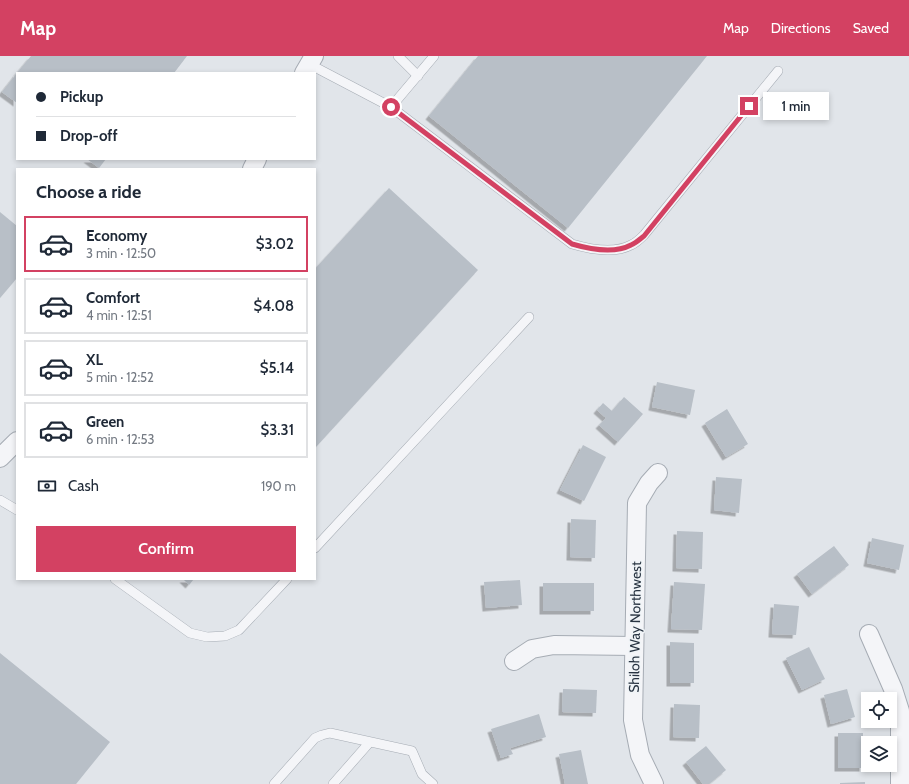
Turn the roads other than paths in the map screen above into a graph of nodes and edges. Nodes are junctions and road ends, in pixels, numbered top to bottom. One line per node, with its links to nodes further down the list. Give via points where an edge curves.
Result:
1 (398, 56): 5 (lane)
2 (434, 56): 5 (lane)
3 (309, 64): 6 (lane)
4 (778, 71): 6 (lane, via 644,236 631,246 609,250 589,249 572,244)
5 (418, 76): 6 (lane)
6 (391, 107)
7 (529, 316): 13 (lane)
8 (16, 442): 9 (street)
9 (0, 458)
10 (658, 473): 17 (street, Shiloh Way Northwest, via 649,482 637,503)
11 (0, 500): 12 (lane)
12 (16, 509)
13 (316, 547)
14 (116, 580): 15 (lane, via 190,632 207,637 225,636 240,630)
15 (286, 580)
16 (869, 634): 24 (street, via 900,711)
17 (634, 646): 18 (street, via 554,645 532,649); 23 (street, Shiloh Way Northwest, via 633,720 640,755)
18 (514, 661)
19 (369, 743): 20 (lane, via 330,733 315,738); 21 (lane); 22 (lane, via 412,751 422,774)
20 (274, 784)
21 (333, 784)
22 (433, 784)
23 (654, 784)
24 (900, 784)

